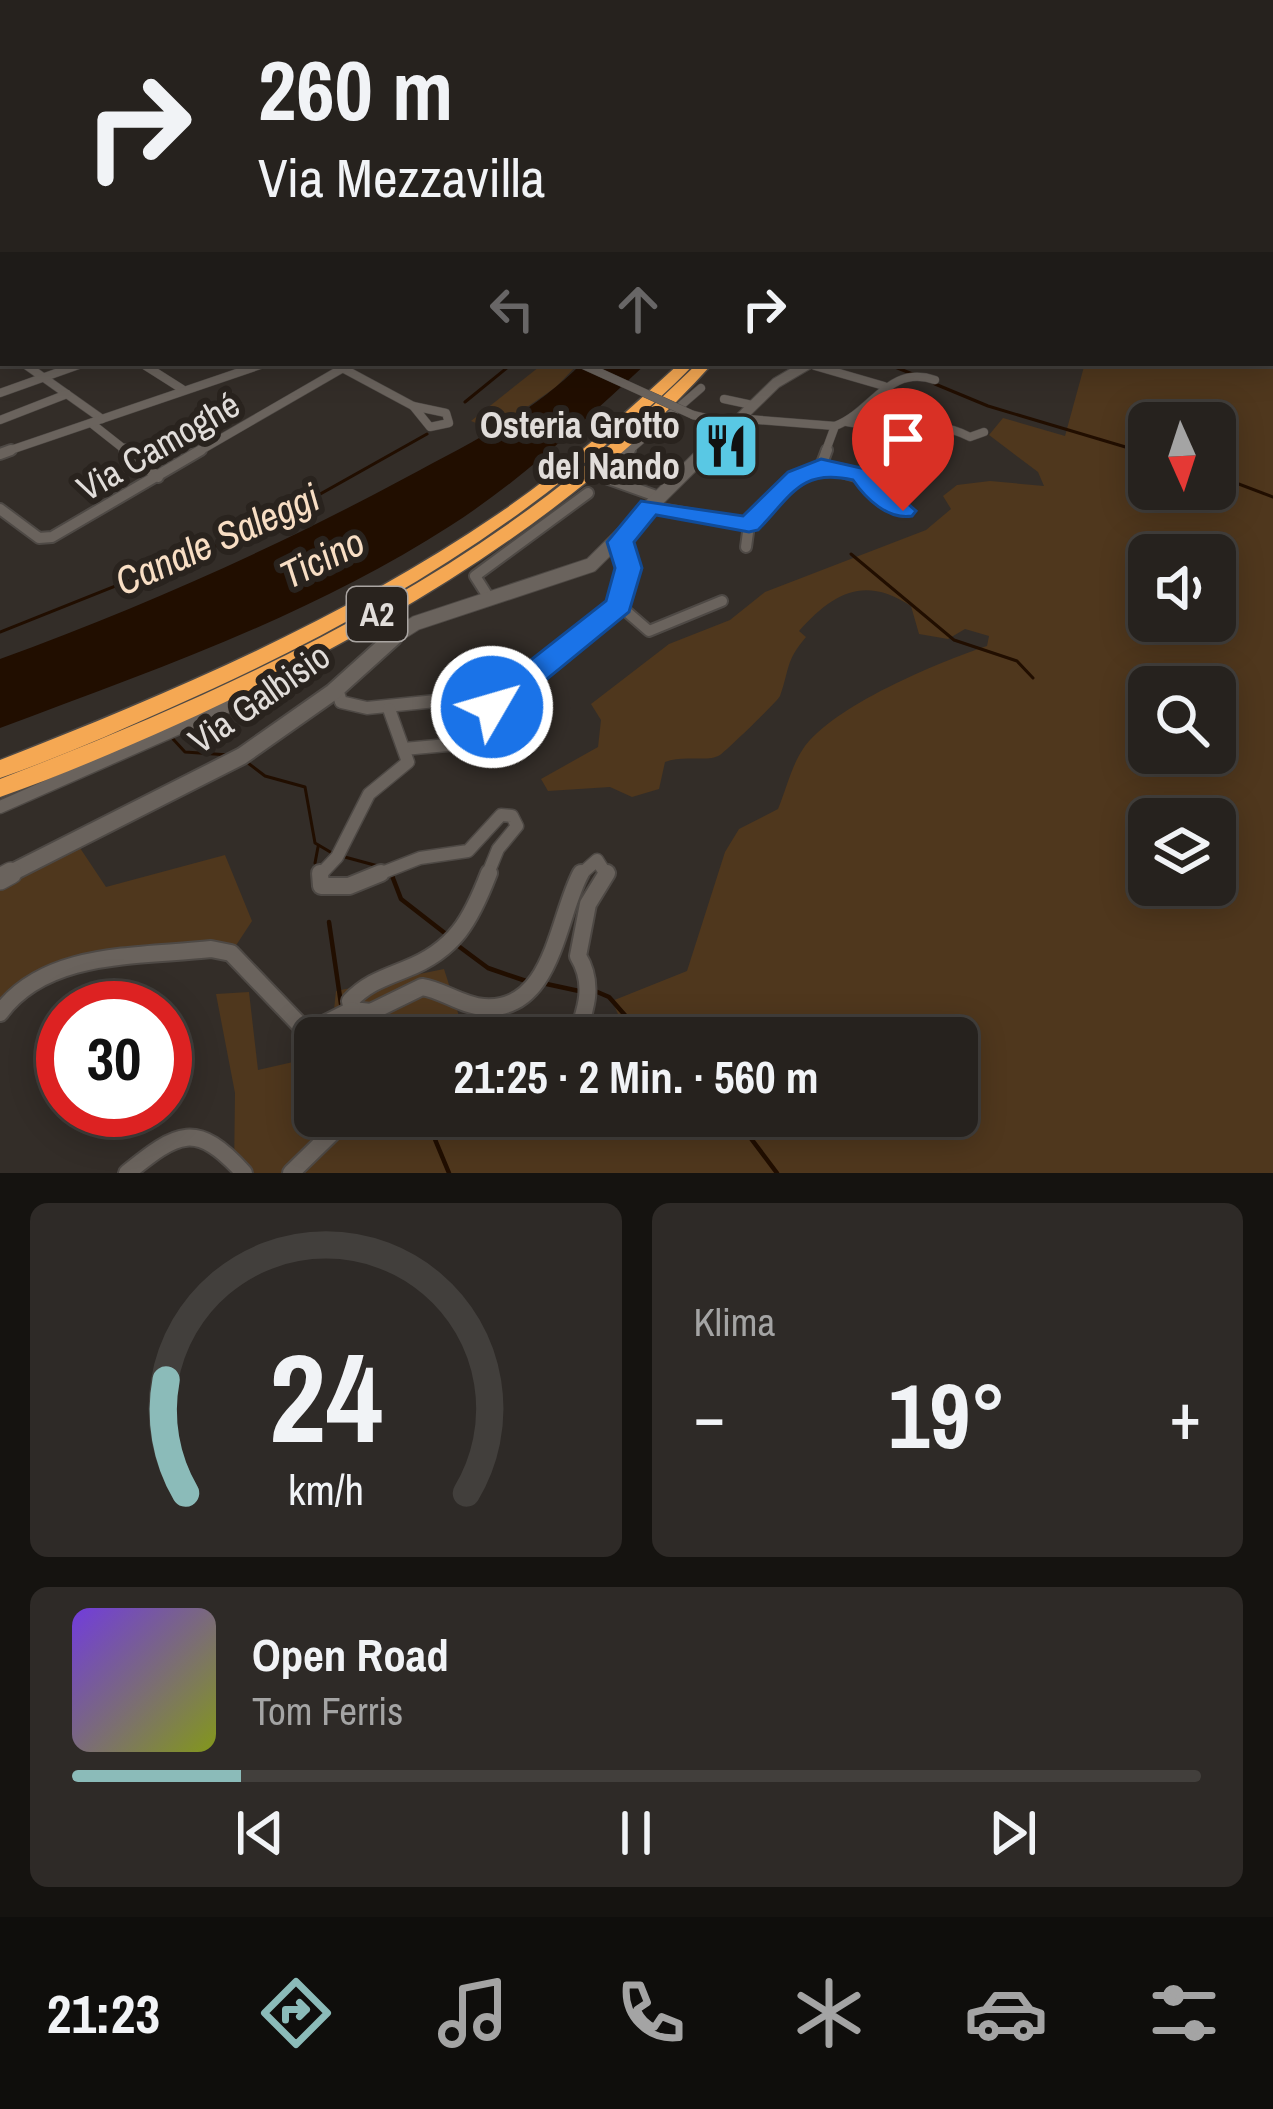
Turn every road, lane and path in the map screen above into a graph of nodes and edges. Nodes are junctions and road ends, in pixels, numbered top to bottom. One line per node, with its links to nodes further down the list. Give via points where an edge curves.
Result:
1 (26, 366): 11 (street)
2 (76, 366): 11 (street)
3 (146, 366): 16 (street)
4 (256, 366): 16 (street)
5 (338, 366): 22 (street); 31 (street, Via Camoghé)
6 (586, 366): 27 (street, bridge)
7 (685, 366): 47 (highway, A2, via 544,488 400,584 207,683)
8 (703, 366): 48 (highway, A2, via 549,502 420,589 215,697)
9 (808, 366): 21 (street, Via Galbisio)
10 (817, 366): 14 (street)
11 (44, 378): 13 (street); 18 (street)
12 (935, 380): 14 (street, via 913,376)
13 (28, 383): 17 (street); 20 (street)
14 (884, 386): 26 (street)
15 (701, 388): 33 (street, via 600,476)
16 (182, 389): 23 (street)
17 (0, 394)
18 (67, 394): 20 (street); 23 (street)
19 (724, 399): 21 (street)
20 (52, 400): 24 (street)
21 (752, 405): 27 (street, Via Galbisio)
22 (413, 406)
23 (103, 419): 25 (street)
24 (0, 420)
25 (91, 423): 29 (street); 31 (street)
26 (841, 424): 27 (street); 28 (street, via 940,422 968,436); 30 (street)
27 (724, 426): 33 (street, Via Galbisio)
28 (984, 432)
29 (0, 454)
30 (821, 466): 35 (street, via 861,475); 36 (street, via 796,477)
31 (158, 477): 34 (street, Via Camoghé, via 48,538)
32 (588, 493): 39 (street, via 475,576)
33 (655, 502): 36 (street); 37 (street, Via Galbisio)
34 (0, 509)
35 (903, 511)
36 (749, 524): 38 (street)
37 (620, 542): 39 (street, Via Galbisio, via 573,575); 41 (street, via 628,568)
38 (746, 547)
39 (489, 598): 42 (street, Via Galbisio, via 407,627)
40 (722, 601): 41 (street, via 649,631)
41 (619, 605): 44 (street, via 492,707 436,701)
42 (337, 689): 44 (street, via 349,705); 50 (street, Via Galbisio, via 239,758)
43 (248, 698): 49 (street)
44 (389, 709): 46 (street)
45 (523, 738): 46 (street)
46 (404, 749): 51 (street, via 408,762 369,794 339,854 318,876 323,887 468,851 497,817 515,818 516,829 455,942 360,988)
47 (0, 769)
48 (0, 788)
49 (0, 807)
50 (0, 879)
51 (352, 1010): 52 (street, via 320,1026 300,1025 231,953 211,949 64,968 20,986); 53 (street, via 371,1012 399,992 433,987 494,1008 534,982 561,938 580,871 597,860 608,875 589,900 578,956 589,990)
52 (0, 1013)
53 (582, 1017)
54 (328, 1137): 57 (street)
55 (127, 1173): 56 (street, via 170,1142 196,1135 218,1141)
56 (244, 1173)
57 (291, 1173)

